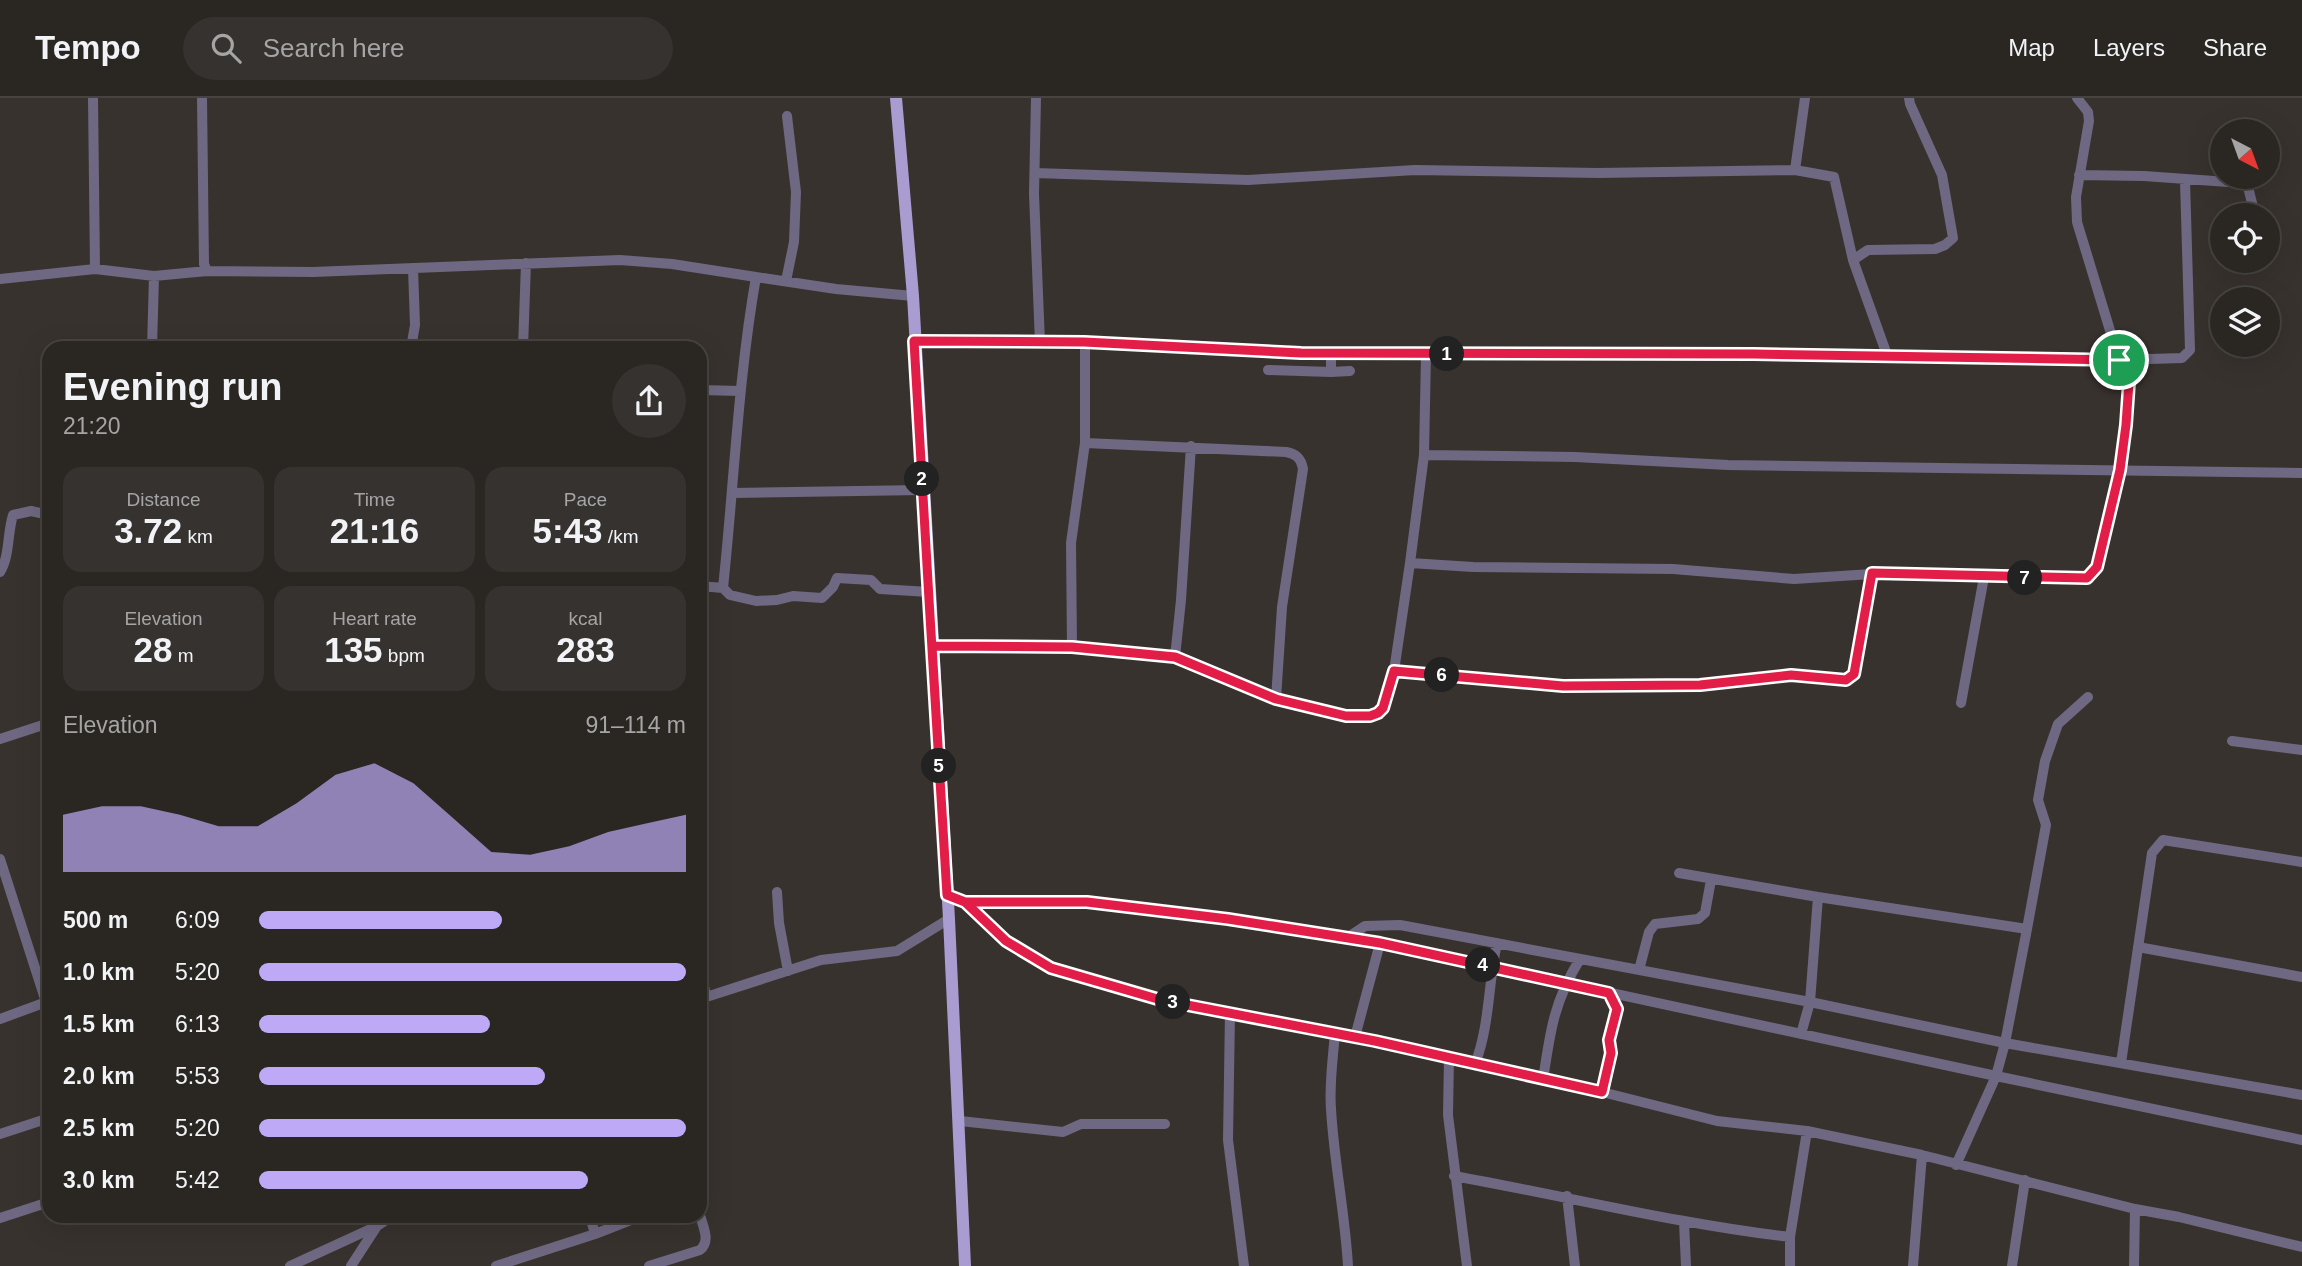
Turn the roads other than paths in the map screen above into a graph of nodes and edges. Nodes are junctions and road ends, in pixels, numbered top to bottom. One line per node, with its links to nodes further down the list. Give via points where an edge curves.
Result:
1 (93, 98): 17 (street)
2 (202, 98): 18 (street)
3 (896, 98): 23 (main road)
4 (1036, 98): 10 (street)
5 (1805, 98): 9 (street)
6 (1909, 98): 14 (street, via 1942,175 1953,238 1935,249 1868,250)
7 (2077, 98): 11 (street, via 2089,121)
8 (787, 116): 22 (street, via 796,192 794,242)
9 (1795, 170): 10 (street, via 1415,170 1248,180); 14 (street, via 1834,177)
10 (1035, 173): 29 (street)
11 (2079, 175): 12 (street); 33 (street, via 2077,222)
12 (2185, 180): 13 (street, via 2245,184); 33 (street, via 2190,350 2182,358)
13 (2253, 203)
14 (1853, 260): 32 (street)
15 (526, 263): 16 (street); 20 (street, via 620,260); 26 (street)
16 (413, 268): 18 (street); 25 (street)
17 (95, 269): 19 (street); 21 (street)
18 (207, 271): 19 (street)
19 (154, 276): 24 (street)
20 (756, 277): 22 (street); 38 (street)
21 (0, 278)
22 (786, 281): 23 (street)
23 (913, 296): 27 (main road)
24 (152, 341)
25 (412, 341)
26 (523, 341)
27 (914, 341): 29 (street); 44 (main road)
28 (1084, 342): 29 (street); 30 (street); 39 (street)
29 (1040, 343)
30 (1331, 353): 31 (street); 36 (street)
31 (1426, 354): 32 (street); 41 (street)
32 (1887, 355): 33 (street)
33 (2119, 360): 42 (street, via 2129,382)
34 (1268, 370): 36 (street)
35 (1350, 371): 36 (street)
36 (1331, 372)
37 (707, 390): 38 (street)
38 (740, 391): 45 (street)
39 (1085, 443): 40 (street); 55 (street, via 1071,543)
40 (1191, 446): 56 (street); 59 (street, via 1286,452 1302,461 1282,607)
41 (1424, 455): 42 (street); 47 (street)
42 (2120, 470): 43 (street); 50 (street, via 2093,574 2087,578)
43 (2302, 473)
44 (922, 489): 45 (street); 53 (main road)
45 (733, 493): 52 (street)
46 (42, 513): 48 (street, via 13,515 7,560)
47 (1410, 563): 49 (street, via 1673,569 1794,579); 57 (street)
48 (0, 572)
49 (1872, 573): 50 (street); 57 (street, via 1854,674 1846,680 1791,675 1700,685 1563,686)
50 (1984, 577): 60 (street)
51 (707, 587): 52 (street)
52 (723, 588): 53 (street, via 730,595 756,601 822,598 837,578 871,580 880,589)
53 (929, 592): 54 (main road)
54 (932, 646): 55 (street); 70 (main road)
55 (1072, 647): 56 (street)
56 (1175, 657): 59 (street)
57 (1394, 671): 59 (street, via 1383,708 1370,716 1346,716)
58 (2088, 697): 74 (street, via 2058,724 2045,761 2038,800 2046,825)
59 (1276, 699)
60 (1961, 703)
61 (42, 725): 62 (street)
62 (0, 739)
63 (2232, 741): 64 (street)
64 (2302, 750)
65 (0, 859): 85 (street)
66 (2302, 862): 78 (street, via 2163,840 2152,853)
67 (1679, 873): 68 (street)
68 (1711, 880): 71 (street); 81 (street, via 1705,914 1698,919 1655,924)
69 (777, 891): 82 (street)
70 (947, 895): 72 (street); 73 (main road)
71 (1818, 898): 74 (street); 88 (street)
72 (965, 902): 75 (street, via 1087,902); 90 (street, via 1006,941 1051,968 1161,1000)
73 (949, 919): 82 (street, via 897,951 835,957); 104 (main road)
74 (2027, 929): 95 (street)
75 (1347, 938): 76 (street); 77 (street, via 1365,926 1383,924)
76 (1380, 943): 80 (street); 94 (street)
77 (1497, 943): 79 (street); 80 (street)
78 (2138, 947): 83 (street); 97 (street)
79 (1580, 959): 81 (street); 84 (street)
80 (1492, 967): 84 (street); 98 (street, via 1484,1040)
81 (1639, 970): 88 (street)
82 (788, 971): 87 (street)
83 (2302, 976)
84 (1565, 983): 86 (street); 100 (street, via 1551,1026)
85 (42, 984)
86 (1609, 993): 93 (street); 101 (street, via 1617,1009)
87 (707, 997)
88 (1810, 1002): 93 (street); 95 (street)
89 (42, 1004): 91 (street)
90 (1230, 1013): 92 (street); 131 (street, via 1228,1139)
91 (0, 1018)
92 (1335, 1033): 94 (street); 132 (street, via 1331,1105)
93 (1801, 1034): 99 (street)
94 (1355, 1037): 96 (street)
95 (2005, 1043): 97 (street); 99 (street)
96 (1449, 1058): 98 (street); 111 (street)
97 (2121, 1063): 102 (street)
98 (1475, 1064): 100 (street)
99 (1996, 1076): 108 (street); 110 (street)
100 (1543, 1080): 101 (street)
101 (1602, 1092): 106 (street, via 1717,1121)
102 (2302, 1096)
103 (42, 1120): 107 (street)
104 (960, 1121): 105 (street, via 1063,1132 1081,1124); 130 (main road)
105 (1165, 1124)
106 (1807, 1131): 109 (street); 124 (street)
107 (0, 1134)
108 (2302, 1140)
109 (1922, 1155): 110 (street); 137 (street)
110 (1956, 1165): 112 (street)
111 (1454, 1176): 113 (street); 133 (street)
112 (2025, 1180): 115 (street); 138 (street)
113 (1567, 1196): 117 (street); 134 (street)
114 (42, 1204): 116 (street)
115 (2135, 1209): 125 (street); 139 (street)
116 (0, 1217)
117 (1684, 1222): 124 (street); 135 (street)
118 (382, 1223): 122 (street)
119 (592, 1223): 123 (street)
120 (612, 1223): 123 (street)
121 (702, 1223): 129 (street, via 705,1246)
122 (377, 1226): 126 (street); 127 (street)
123 (595, 1234): 128 (street)
124 (1790, 1237): 136 (street)
125 (2302, 1247)
126 (290, 1266)
127 (351, 1266)
128 (496, 1266)
129 (649, 1266)
130 (965, 1266)
131 (1244, 1266)
132 (1348, 1266)
133 (1467, 1266)
134 (1575, 1266)
135 (1686, 1266)
136 (1790, 1266)
137 (1913, 1266)
138 (2012, 1266)
139 (2134, 1266)

